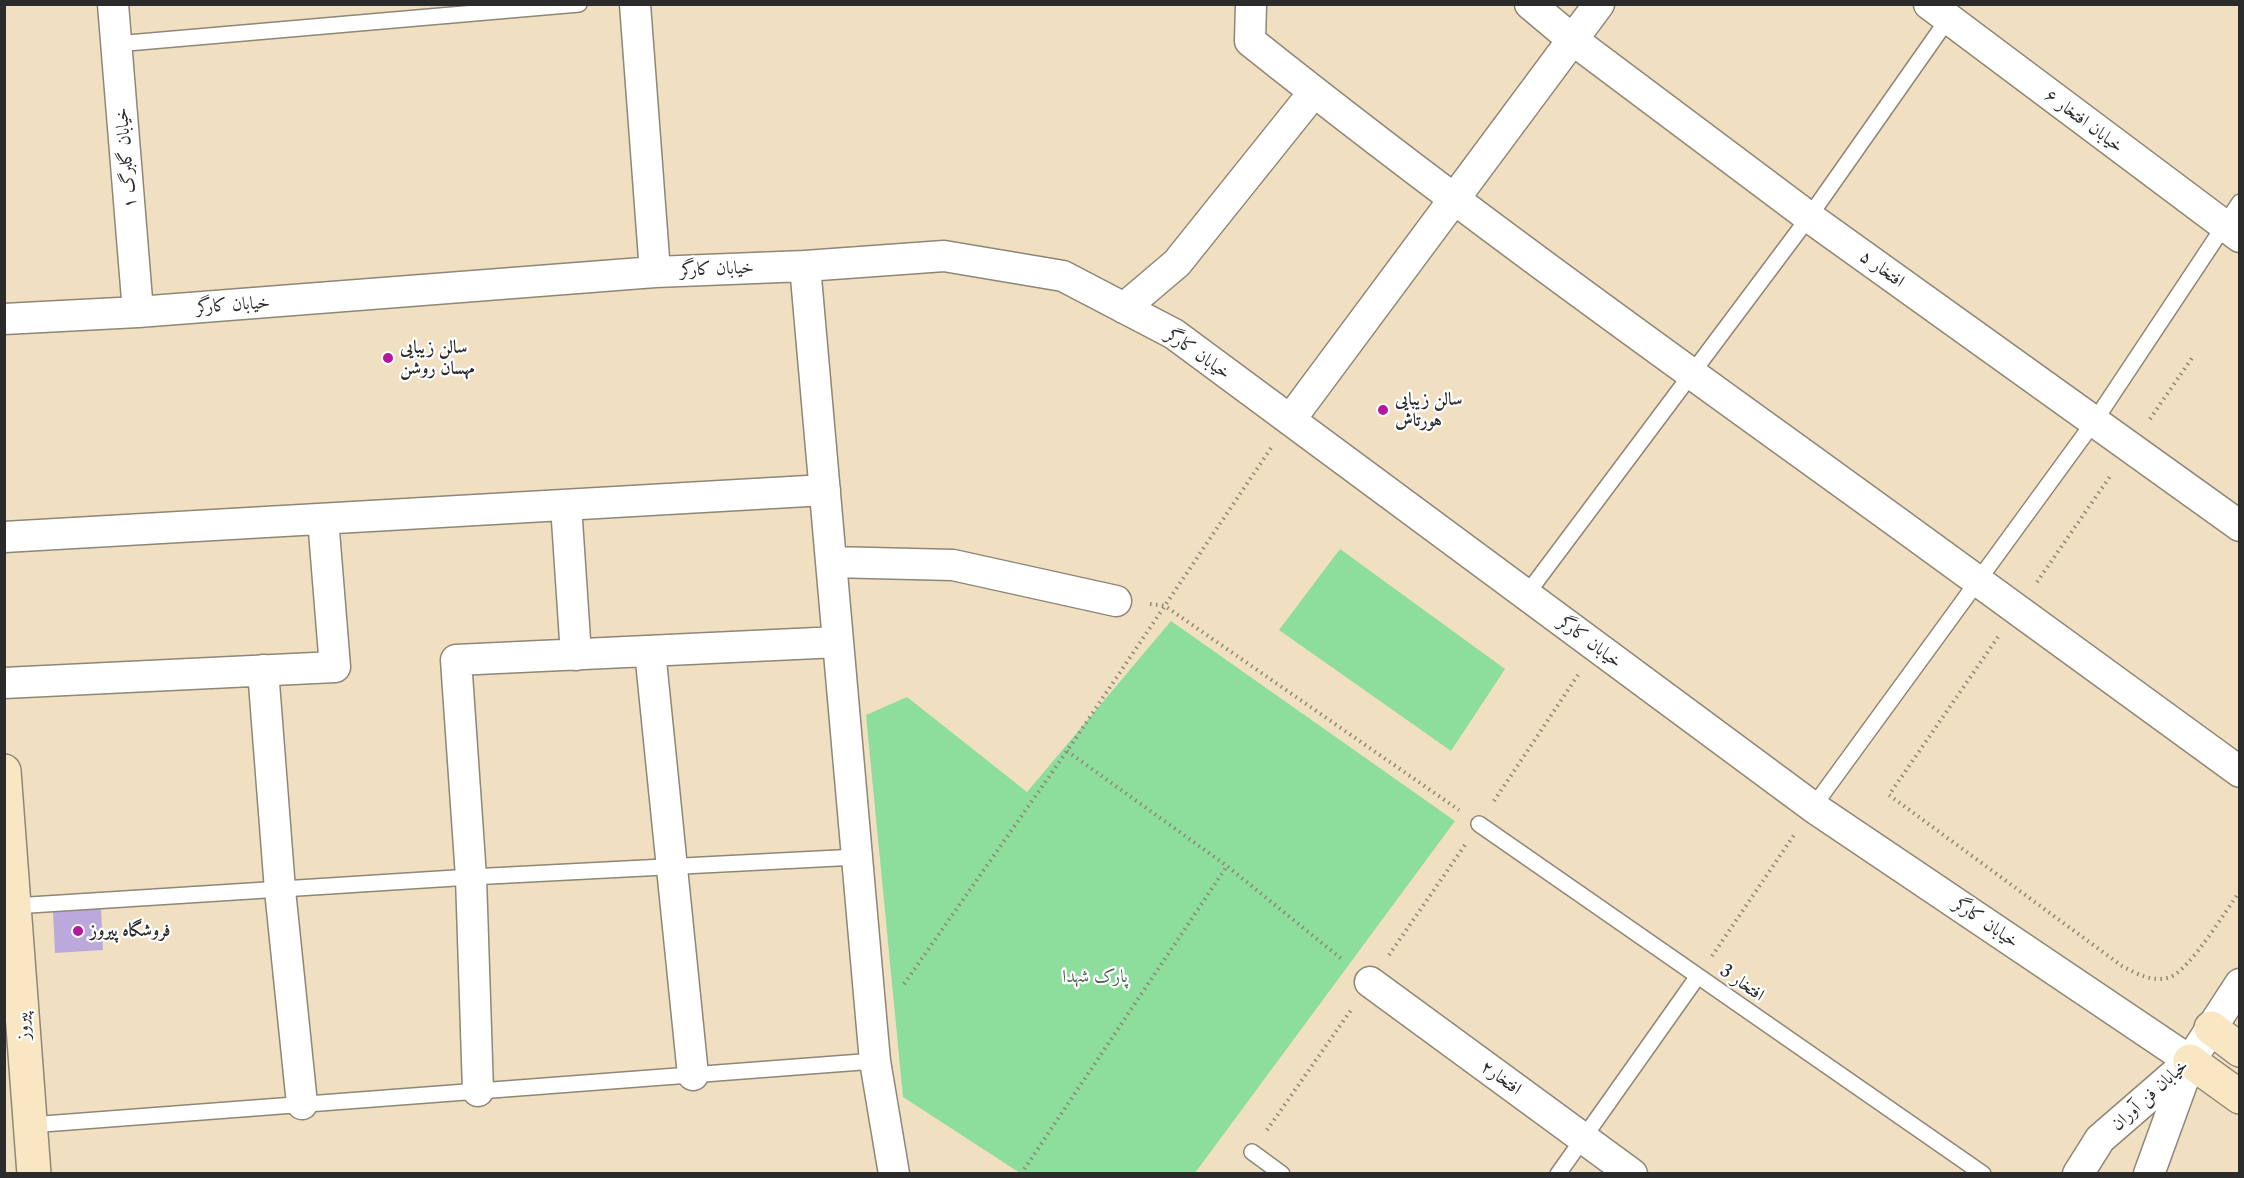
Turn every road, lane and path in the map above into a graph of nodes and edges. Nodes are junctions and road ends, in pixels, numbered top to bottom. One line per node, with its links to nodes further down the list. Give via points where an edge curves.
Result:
1 (112, 4): 9 (street, خیابان گلبرگ ۱)
2 (579, 4): 9 (lane)
3 (635, 4): 15 (street)
4 (1251, 4): 10 (street, via 1250,41)
5 (1530, 4): 8 (street, افتخار ۵)
6 (1599, 4): 8 (street)
7 (1939, 12): 12 (lane); 13 (street, خیابان افتخار ۶)
8 (1573, 40): 11 (street); 12 (street, افتخار ۵)
9 (116, 44): 17 (street, خیابان گلبرگ ۱)
10 (1314, 92): 11 (street); 16 (street, via 1177,262)
11 (1454, 199): 20 (street); 21 (street)
12 (1809, 217): 20 (lane); 22 (street, افتخار ۵)
13 (2234, 222): 22 (lane)
14 (805, 266): 15 (street, خیابان کارگر); 16 (street, خیابان کارگر, via 944,256 1063,276); 24 (street)
15 (655, 272): 17 (street, خیابان کارگر)
16 (1124, 308): 21 (street, خیابان کارگر, via 1174,334)
17 (138, 312): 18 (street, خیابان کارگر)
18 (4, 319)
19 (2192, 358): 23 (path)
20 (1691, 374): 30 (street); 31 (lane)
21 (1290, 420): 31 (street, خیابان کارگر); 33 (path)
22 (2094, 422): 23 (street, افتخار ۵); 30 (lane)
23 (2130, 447): 27 (street, افتخار ۵); 34 (path)
24 (825, 490): 25 (street); 29 (street)
25 (566, 505): 26 (street); 38 (street)
26 (323, 519): 28 (street); 39 (street, via 335,666)
27 (2240, 526)
28 (4, 537)
29 (831, 562): 32 (street, via 953,565); 35 (street)
30 (1978, 581): 34 (street); 44 (lane)
31 (1526, 594): 36 (street, خیابان کارگر)
32 (1116, 601): 33 (path)
33 (1165, 606): 41 (path); 45 (path)
34 (2018, 610): 43 (street); 51 (path, via 1889,795 2122,966 2146,978 2171,977 2191,959)
35 (838, 642): 37 (street); 46 (street)
36 (1596, 647): 44 (street, خیابان کارگر); 45 (path)
37 (650, 651): 38 (street); 48 (street)
38 (576, 655): 49 (street, via 456,660)
39 (263, 670): 40 (street); 50 (street)
40 (4, 683)
41 (1068, 751): 47 (path); 56 (path)
42 (4, 771): 52 (street, پیروز)
43 (2240, 772)
44 (1813, 807): 53 (path); 60 (street, خیابان کارگر)
45 (1479, 824): 53 (lane, افتخار 3); 54 (path)
46 (857, 857): 48 (lane); 56 (street)
47 (1227, 866): 54 (path); 70 (path)
48 (672, 868): 49 (lane); 61 (street)
49 (471, 877): 50 (lane); 62 (street)
50 (280, 890): 52 (lane); 64 (street)
51 (2240, 891)
52 (14, 906): 65 (street, پیروز)
53 (1698, 976): 66 (lane); 74 (lane, افتخار 3)
54 (1370, 982): 66 (street, افتخار۲); 67 (path)
55 (2240, 984): 57 (street, خیابان فن آوران)
56 (872, 1028): 59 (street)
57 (2211, 1028): 58 (street); 60 (street, خیابان فن آوران)
58 (2240, 1050)
59 (875, 1061): 61 (lane); 69 (street)
60 (2190, 1061): 63 (street); 75 (street, خیابان فن آوران, via 2100,1139); 76 (street)
61 (693, 1075): 62 (lane)
62 (478, 1091): 64 (lane)
63 (2240, 1097)
64 (302, 1104): 65 (lane)
65 (30, 1125): 68 (street, پیروز)
66 (1583, 1138): 72 (lane); 73 (street, افتخار۲)
67 (1252, 1152): 71 (lane)
68 (34, 1173)
69 (894, 1173)
70 (1021, 1173)
71 (1282, 1173)
72 (1558, 1173)
73 (1632, 1173)
74 (1983, 1173)
75 (2078, 1173)
76 (2149, 1173)

